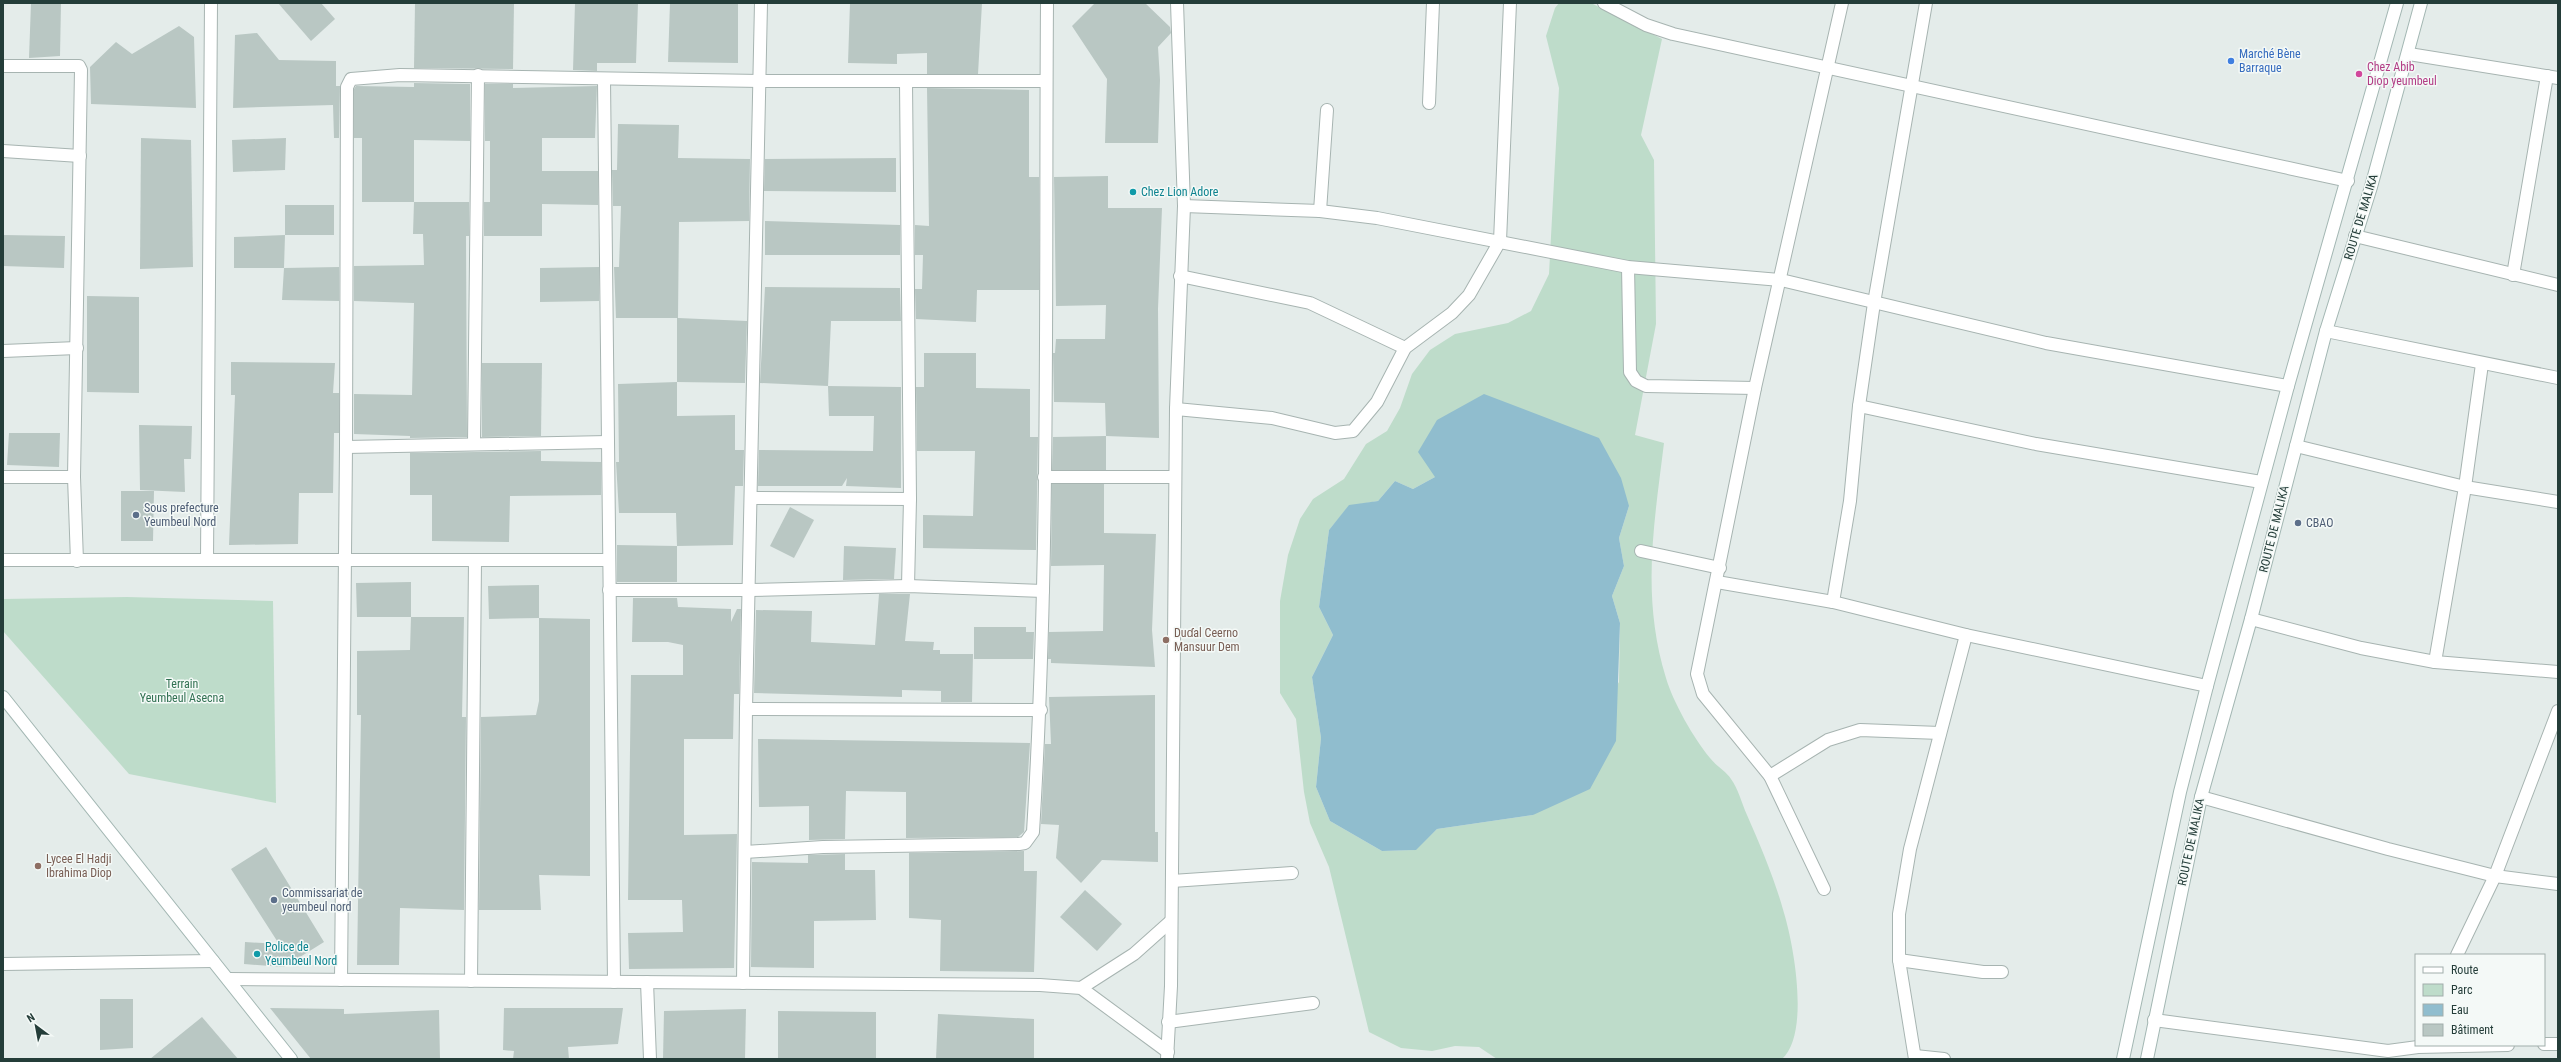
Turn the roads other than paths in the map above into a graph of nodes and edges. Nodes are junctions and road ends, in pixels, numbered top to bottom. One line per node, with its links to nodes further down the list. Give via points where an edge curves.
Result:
1 (211, 3): 62 (street)
2 (761, 3): 18 (street)
3 (1047, 3): 19 (street)
4 (1178, 3): 27 (street)
5 (1433, 3): 22 (street)
6 (1510, 3): 30 (street)
7 (1604, 3): 14 (street, via 1646,25 1673,34)
8 (1842, 3): 14 (street)
9 (1926, 3): 21 (street)
10 (2397, 3): 26 (street, ROUTE DE MALIKA)
11 (2421, 3): 12 (street, ROUTE DE MALIKA)
12 (2409, 54): 16 (street); 29 (street, ROUTE DE MALIKA)
13 (3, 66): 25 (street, via 78,66 81,70)
14 (1826, 68): 21 (street); 34 (street)
15 (478, 75): 17 (street); 48 (street); 50 (street, via 400,75 354,78 348,83)
16 (2553, 77): 32 (street)
17 (604, 80): 18 (street); 47 (street)
18 (760, 81): 20 (street); 57 (street)
19 (1046, 81): 20 (street); 53 (street)
20 (906, 82): 58 (street)
21 (1914, 85): 26 (street); 36 (street)
22 (1429, 103)
23 (1327, 110): 28 (street)
24 (3, 151): 25 (street)
25 (80, 156): 38 (street)
26 (2348, 181): 43 (street, ROUTE DE MALIKA)
27 (1184, 206): 28 (street); 33 (street)
28 (1320, 211): 30 (street, via 1377,218)
29 (2356, 236): 32 (street); 37 (street, ROUTE DE MALIKA)
30 (1500, 241): 31 (street); 39 (street, via 1469,295 1452,313)
31 (1628, 266): 34 (street); 44 (street, via 1630,372 1636,381 1646,386)
32 (2513, 275): 35 (street)
33 (1180, 276): 39 (street, via 1310,303); 46 (street)
34 (1781, 280): 36 (street); 44 (street)
35 (2558, 285)
36 (1874, 303): 43 (street, via 2046,343); 45 (street)
37 (2326, 331): 41 (street); 49 (street, ROUTE DE MALIKA)
38 (77, 348): 40 (street); 52 (street)
39 (1405, 348): 46 (street, via 1377,402 1353,431 1335,433 1272,418)
40 (3, 351)
41 (2482, 364): 42 (street); 56 (street)
42 (2558, 378)
43 (2288, 386): 55 (street, ROUTE DE MALIKA)
44 (1755, 388): 67 (street)
45 (1859, 406): 55 (street, via 2036,444); 73 (street, via 1850,501)
46 (1176, 409): 54 (street)
47 (608, 442): 48 (street); 65 (street)
48 (474, 444): 50 (street)
49 (2296, 446): 56 (street); 74 (street, ROUTE DE MALIKA)
50 (346, 447): 63 (street)
51 (3, 477): 52 (street)
52 (74, 477): 66 (street)
53 (1044, 477): 54 (street); 72 (street)
54 (1175, 477): 89 (street)
55 (2261, 482): 78 (street, ROUTE DE MALIKA)
56 (2465, 487): 59 (street); 76 (street)
57 (752, 498): 58 (street); 71 (street)
58 (910, 499): 69 (street)
59 (2558, 502)
60 (1641, 550): 67 (street)
61 (3, 560): 66 (street)
62 (207, 560): 63 (street); 66 (street)
63 (345, 560): 64 (street); 99 (street)
64 (475, 560): 65 (street); 100 (street)
65 (609, 560): 70 (street)
66 (77, 561)
67 (1720, 568): 68 (street)
68 (1717, 582): 73 (street); 84 (street, via 1697,674 1699,685 1703,694)
69 (908, 586): 71 (street); 72 (street)
70 (609, 590): 71 (street); 101 (street)
71 (750, 590): 80 (street)
72 (1043, 591): 81 (street)
73 (1833, 602): 75 (street)
74 (2251, 619): 76 (street, via 2361,648); 85 (street, ROUTE DE MALIKA)
75 (1966, 635): 78 (street); 83 (street)
76 (2435, 662): 77 (street)
77 (2558, 672)
78 (2207, 686): 117 (street, ROUTE DE MALIKA, via 2180,792)
79 (3, 697): 95 (street)
80 (746, 709): 81 (street); 86 (street)
81 (1040, 710): 86 (street, via 1033,832 1025,843 824,846)
82 (2558, 711): 88 (street)
83 (1940, 733): 84 (street, via 1860,730 1828,740); 94 (street, via 1910,849 1899,914)
84 (1770, 776): 91 (street)
85 (2200, 797): 88 (street); 106 (street, ROUTE DE MALIKA)
86 (745, 852): 103 (street)
87 (1292, 873): 89 (street)
88 (2495, 876): 90 (street); 93 (street)
89 (1172, 881): 92 (street)
90 (2558, 884)
91 (1824, 889)
92 (1171, 921): 104 (street, via 1134,954); 107 (street)
93 (2457, 954)
94 (1899, 960): 97 (street, via 1983,972); 113 (street)
95 (214, 961): 96 (street); 98 (street)
96 (3, 964)
97 (2002, 972)
98 (228, 979): 99 (street); 114 (street)
99 (341, 980): 100 (street)
100 (471, 981): 101 (street)
101 (614, 982): 102 (street)
102 (647, 982): 103 (street); 115 (street)
103 (743, 983): 104 (street, via 1040,985)
104 (1081, 988): 111 (street)
105 (1313, 1003): 107 (street)
106 (2154, 1020): 112 (street); 118 (street, ROUTE DE MALIKA)
107 (1168, 1022): 111 (street)
108 (2545, 1044): 109 (street)
109 (2558, 1044)
110 (2418, 1046): 112 (street)
111 (1168, 1055)
112 (2388, 1055)
113 (1915, 1058): 116 (street)
114 (291, 1059)
115 (650, 1059)
116 (1944, 1059)
117 (2123, 1059)
118 (2146, 1059)

